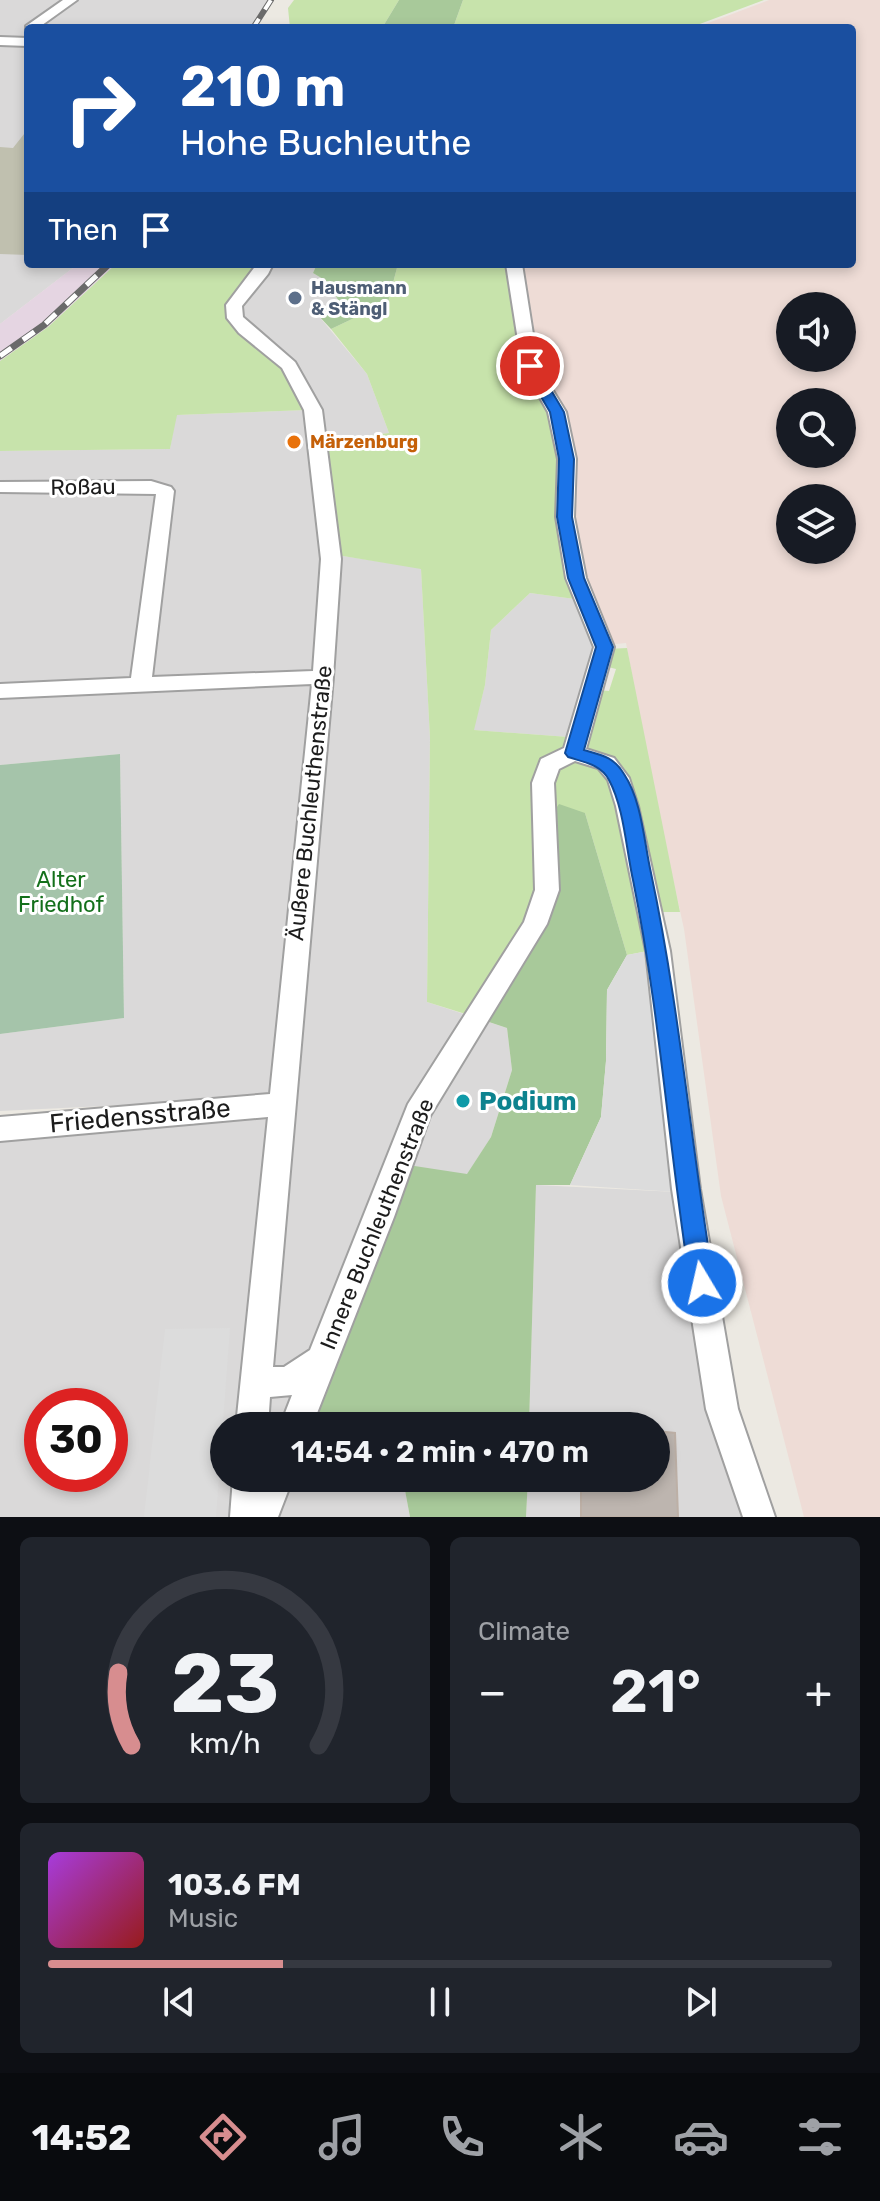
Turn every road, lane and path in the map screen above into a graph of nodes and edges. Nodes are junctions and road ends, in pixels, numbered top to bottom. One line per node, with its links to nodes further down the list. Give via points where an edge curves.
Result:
1 (71, 0): 2 (street)
2 (36, 24)
3 (24, 32): 4 (street)
4 (5, 42)
5 (264, 268): 8 (street, Äußere Buchleuthenstraße, via 234,305 235,318 289,365 313,410 331,559)
6 (515, 268): 11 (street, via 530,366 557,412 567,459 565,517 576,578 604,647)
7 (0, 487): 9 (street, Roßau, via 151,486 165,491)
8 (323, 677): 9 (street); 12 (street, Äußere Buchleuthenstraße)
9 (141, 684): 10 (street)
10 (0, 691)
11 (574, 753): 14 (street, Innere Buchleuthenstraße, via 549,764 543,783 547,890 535,924 418,1112); 22 (street, via 606,763 618,778 627,806 658,951 686,1189 722,1409)
12 (281, 1104): 13 (street, Friedensstraße); 15 (street, Äußere Buchleuthenstraße)
13 (0, 1129)
14 (321, 1360): 15 (street, Innere Buchleuthenstraße, via 288,1382); 17 (street, Innere Buchleuthenstraße)
15 (255, 1382): 16 (street)
16 (253, 1412)
17 (301, 1412)
18 (248, 1492): 20 (street)
19 (272, 1492): 21 (street)
20 (246, 1517)
21 (262, 1517)
22 (759, 1517)

